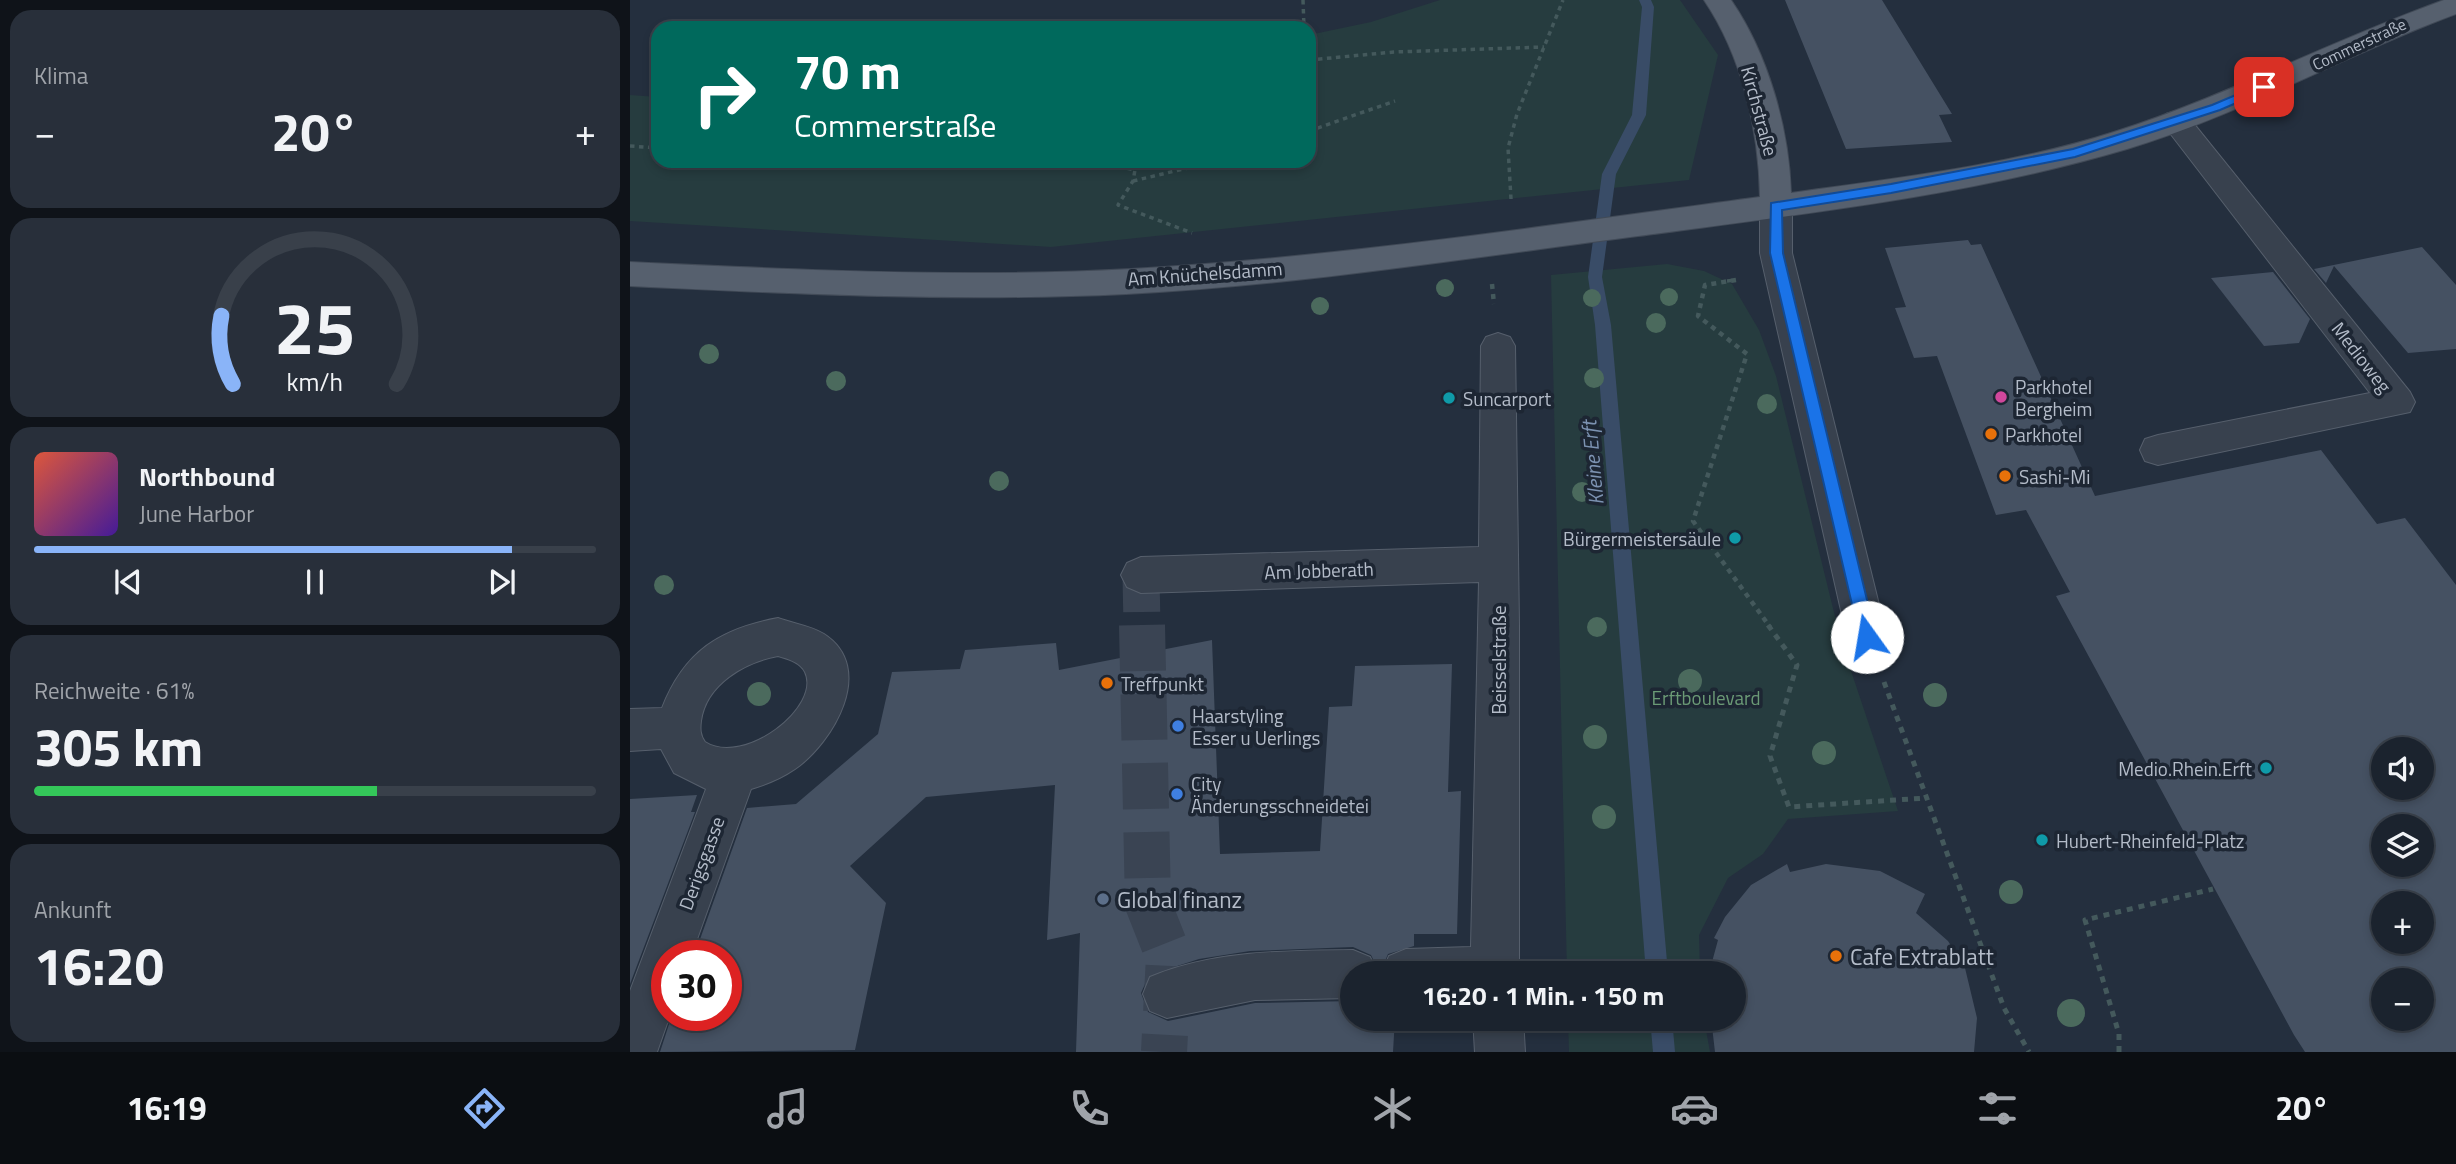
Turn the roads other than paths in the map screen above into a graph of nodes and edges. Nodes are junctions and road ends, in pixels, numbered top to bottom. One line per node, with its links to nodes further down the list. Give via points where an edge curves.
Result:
1 (1717, 0): 4 (main road, Kirchstraße, via 1743,49 1765,123 1774,159)
2 (2456, 5): 3 (main road, Commerstraße, via 2403,23 2216,108)
3 (2176, 121): 4 (main road, Commerstraße, via 2075,153); 7 (street, Medioweg, via 2397,401)
4 (1776, 206): 5 (main road, Am Knüchelsdamm, via 1500,242 1217,273 1066,284 915,286); 10 (street, Kirchstraße, via 1776,253)
5 (630, 274)
6 (1498, 346): 8 (street, Beisselstraße)
7 (2158, 450)
8 (1497, 564): 9 (street, Am Jobberath); 15 (street, Beisselstraße)
9 (1141, 575)
10 (1867, 637)
11 (677, 728): 12 (street); 13 (street, via 680,745 691,761 710,770); 13 (street, via 682,704 696,682 734,650 778,637 800,641 822,656 828,675 827,696 818,715 779,755)
12 (630, 730)
13 (735, 771): 14 (street, Derigsgasse)
14 (673, 940)
15 (1496, 961)
16 (1340, 974): 17 (street, via 1255,976)
17 (1167, 994)
18 (651, 1000): 20 (street, Derigsgasse)
19 (1499, 1031): 21 (street, Beisselstraße)
20 (632, 1052)
21 (1500, 1052)

